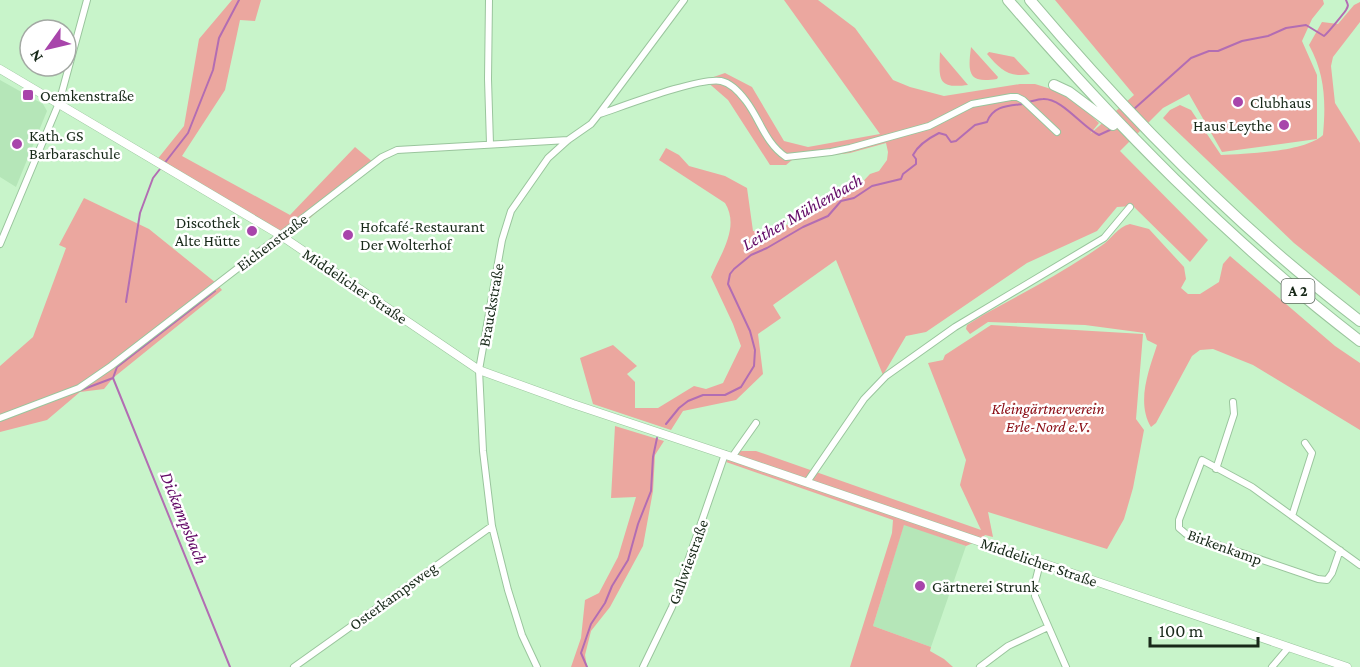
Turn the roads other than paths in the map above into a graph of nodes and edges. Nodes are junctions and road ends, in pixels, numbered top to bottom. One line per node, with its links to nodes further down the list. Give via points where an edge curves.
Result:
1 (87, 0): 8 (street)
2 (489, 0): 13 (street)
3 (684, 0): 9 (street, Brauckstraße)
4 (1008, 0): 10 (highway)
5 (1030, 0): 18 (highway, A 2, via 1150,133 1277,253)
6 (0, 69): 8 (street, Middelicher Straße)
7 (1054, 85): 10 (highway)
8 (59, 102): 15 (street); 16 (street, Middelicher Straße)
9 (599, 114): 11 (street, via 686,86 721,81 745,99 769,140 786,157 850,148 928,126 972,104 1017,97); 12 (street, Brauckstraße)
10 (1109, 118): 19 (highway, A 2, via 1237,239)
11 (1057, 132)
12 (568, 140): 13 (street, Eichenstraße); 20 (street, Brauckstraße, via 548,158 512,211 502,240)
13 (490, 144): 16 (street, Eichenstraße, via 397,150 382,157)
14 (1130, 207): 29 (street, via 1104,237 955,327 886,376 864,399)
15 (3, 226): 17 (street)
16 (280, 235): 20 (street, Middelicher Straße); 22 (street, Eichenstraße, via 79,388)
17 (0, 244)
18 (1360, 321)
19 (1360, 341)
20 (479, 370): 27 (street, Middelicher Straße); 31 (street, Brauckstraße)
21 (1233, 402): 28 (street, via 1234,414)
22 (0, 418)
23 (756, 423): 26 (street)
24 (731, 440): 26 (street)
25 (1305, 443): 30 (street, via 1312,453)
26 (738, 447): 27 (street)
27 (729, 455): 29 (street, Middelicher Straße); 39 (street, Gallwiestraße, via 672,607)
28 (1216, 469): 30 (street); 32 (street, Birkenkamp, via 1202,460 1179,520 1179,528 1186,534 1327,580)
29 (807, 482): 33 (street, Middelicher Straße)
30 (1292, 516): 32 (street)
31 (492, 526): 37 (street, Osterkampsweg); 38 (street, Brauckstraße, via 519,625)
32 (1340, 550): 34 (street)
33 (1040, 563): 35 (street, via 1035,596); 36 (street, Middelicher Straße)
34 (1360, 565)
35 (1048, 627): 40 (street, via 1008,646); 41 (street)
36 (1290, 646): 42 (street); 43 (street, Middelicher Straße)
37 (294, 667)
38 (537, 667)
39 (643, 667)
40 (980, 667)
41 (1066, 667)
42 (1272, 667)
43 (1347, 667)

